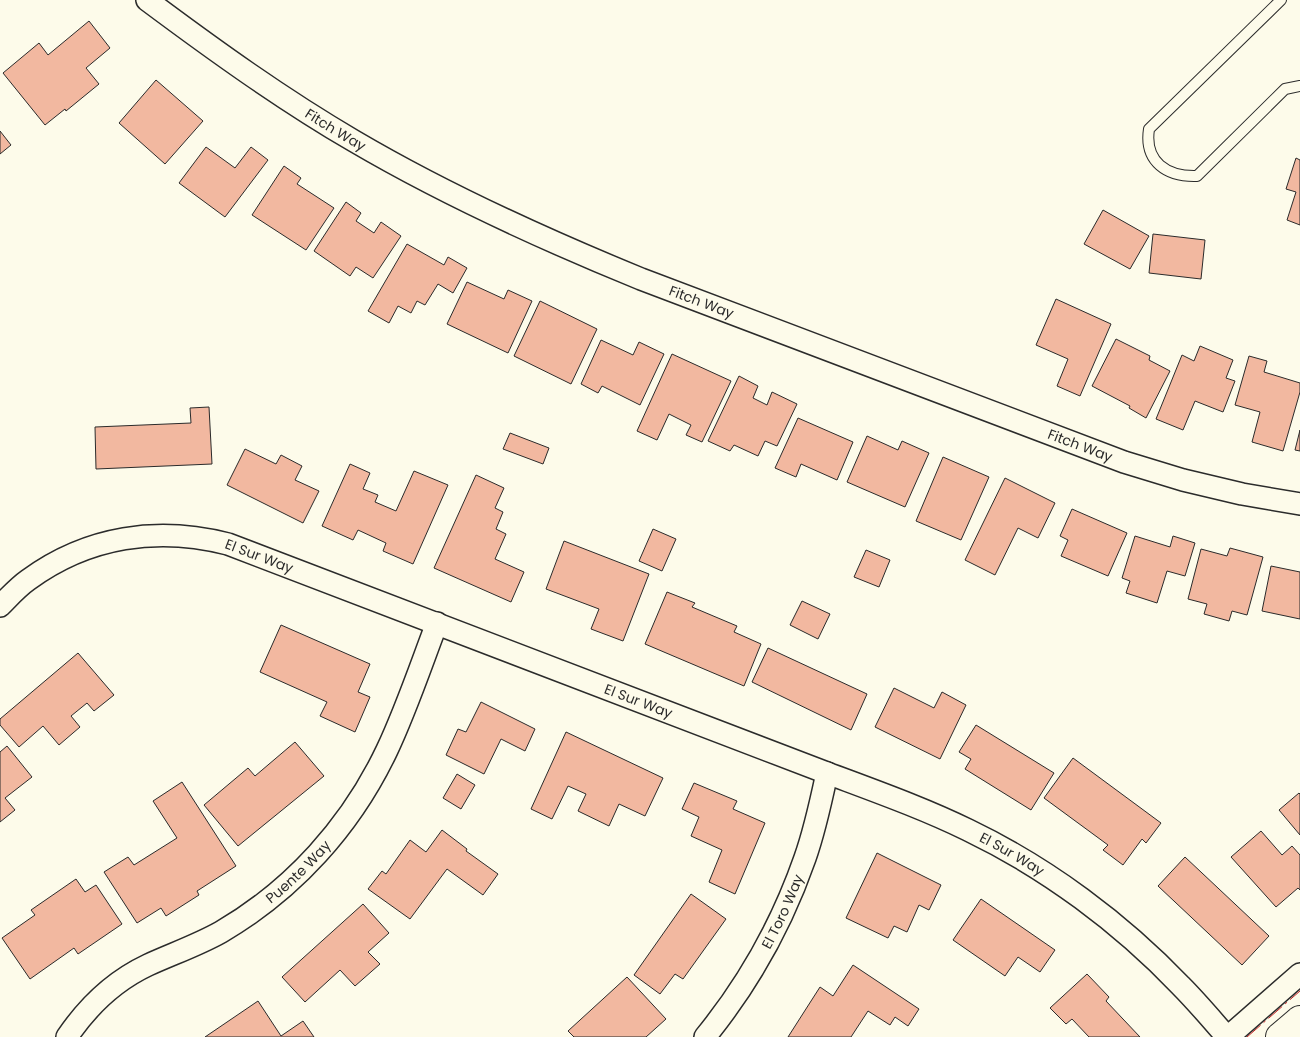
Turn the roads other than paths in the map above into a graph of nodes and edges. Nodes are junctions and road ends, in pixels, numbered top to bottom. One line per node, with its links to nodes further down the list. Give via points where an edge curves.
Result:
1 (147, 0): 4 (street, Fitch Way, via 215,51 355,142 472,205 562,247 1124,462 1183,480)
2 (1281, 0): 3 (lane, via 1149,129 1147,142 1153,158 1168,172 1197,176 1285,89)
3 (1300, 86)
4 (1300, 504)
5 (0, 606): 6 (street, El Sur Way, via 28,580 76,552 113,540 171,534 228,544)
6 (437, 623): 7 (street, El Sur Way); 10 (street, Puente Way, via 387,749 368,786 318,854 288,884 241,919 147,966 104,993)
7 (828, 773): 11 (street, El Toro Way, via 806,857 785,910 759,961); 12 (street, El Sur Way, via 968,830 1060,883 1123,931 1181,985)
8 (1300, 974): 12 (street)
9 (1300, 1020): 13 (main road)
10 (67, 1037)
11 (705, 1037)
12 (1227, 1037)
13 (1280, 1037)

